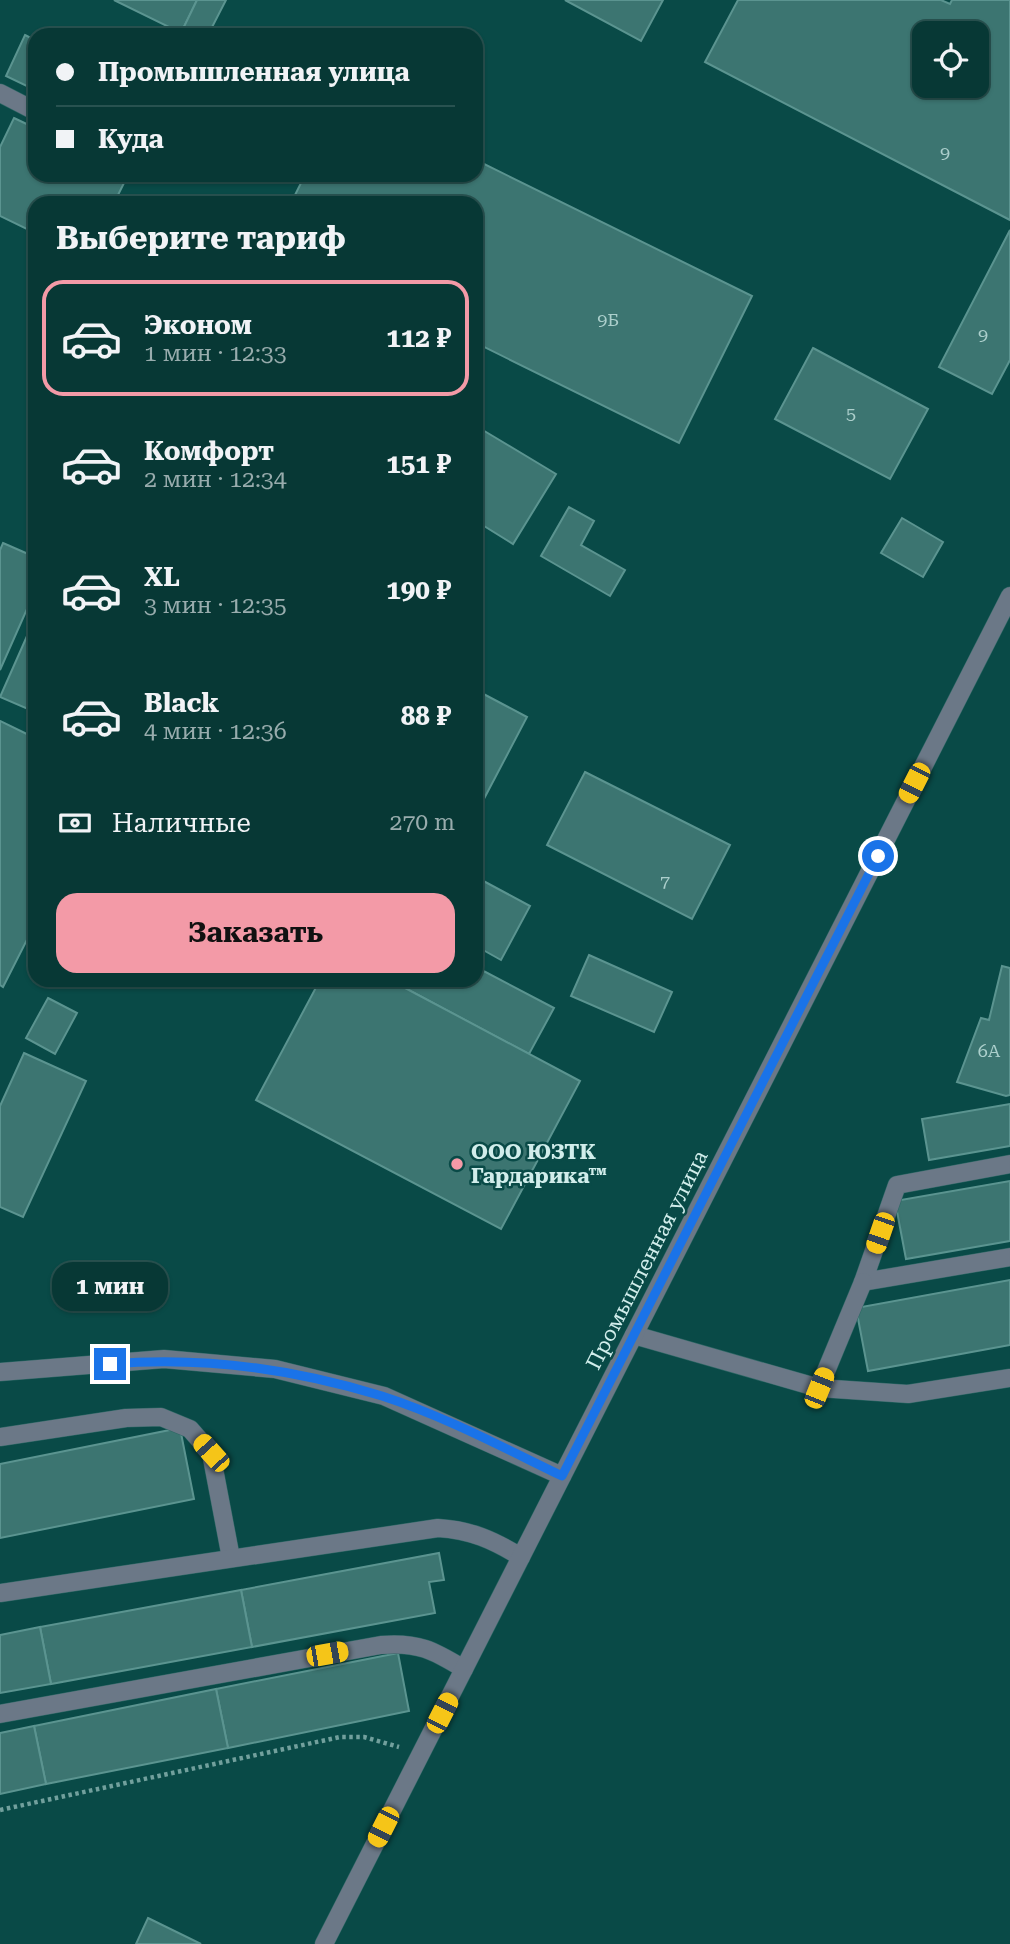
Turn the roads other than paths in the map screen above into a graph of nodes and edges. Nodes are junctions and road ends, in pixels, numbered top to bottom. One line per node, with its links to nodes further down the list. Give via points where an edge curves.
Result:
1 (0, 94): 2 (street)
2 (28, 108)
3 (1010, 596): 7 (street, Промышленная улица)
4 (1010, 1164): 6 (street, via 897,1185)
5 (1010, 1257): 6 (street)
6 (863, 1282): 10 (street)
7 (634, 1335): 10 (street); 12 (street, Промышленная улица)
8 (0, 1372): 12 (street, via 164,1359 275,1369 384,1396)
9 (1010, 1378): 10 (street, via 908,1394)
10 (819, 1388)
11 (0, 1437): 14 (street, via 126,1418 161,1417 190,1429 211,1453)
12 (562, 1476): 13 (street, Промышленная улица)
13 (521, 1557): 14 (street, via 488,1537 438,1528); 16 (street, Промышленная улица)
14 (231, 1558): 15 (street)
15 (0, 1593)
16 (464, 1668): 17 (street, via 431,1649 405,1643 381,1645); 18 (street, Промышленная улица)
17 (0, 1714)
18 (324, 1944)

